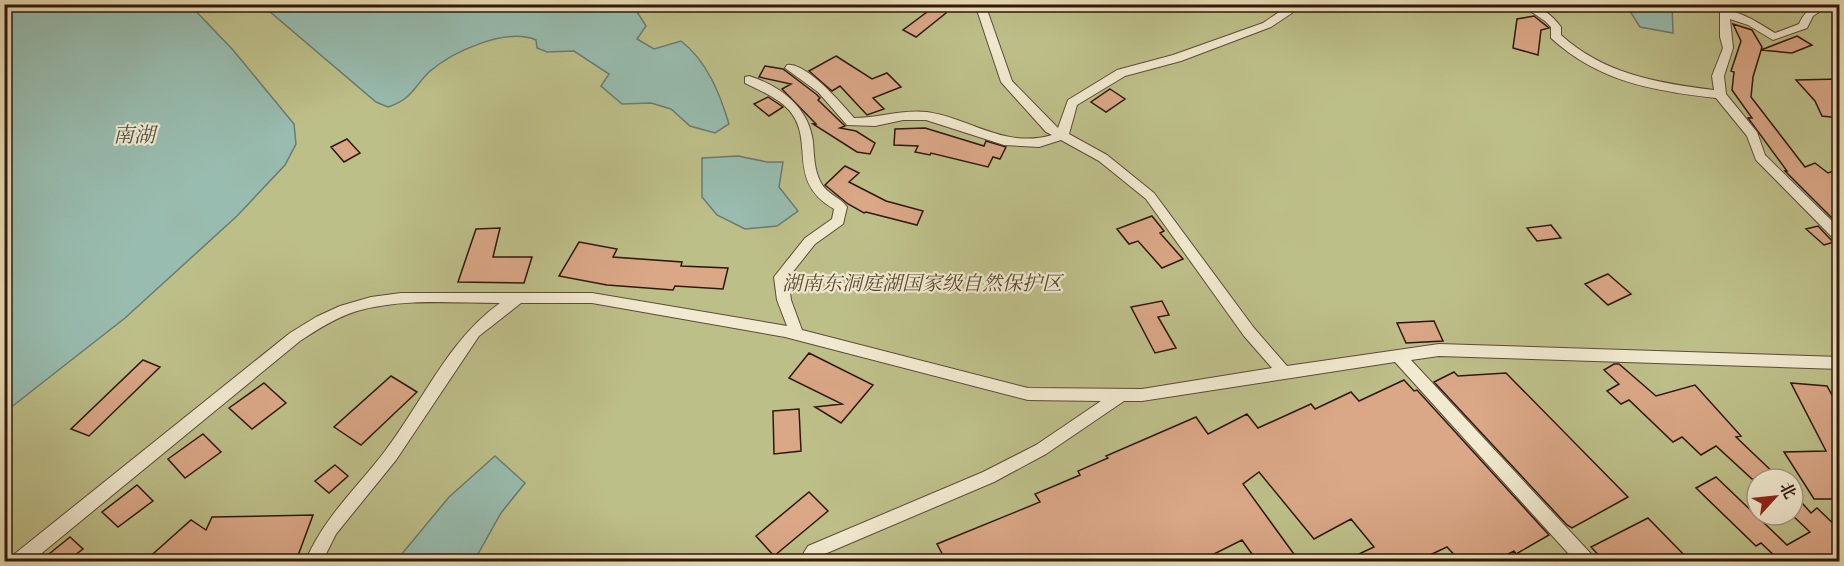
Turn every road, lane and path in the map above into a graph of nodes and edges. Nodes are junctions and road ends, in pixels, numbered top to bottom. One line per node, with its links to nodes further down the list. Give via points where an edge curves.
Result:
1 (980, 4): 8 (street, via 1007,82 1050,129)
2 (1285, 4): 8 (street, via 1288,11 1267,26 1121,73 1072,103)
3 (1525, 4): 7 (street, via 1549,19 1556,27 1555,36 1567,49 1606,72)
4 (1826, 4): 7 (street, via 1809,14 1803,26 1773,37 1752,23 1724,13 1728,48 1718,76)
5 (791, 68): 8 (street, via 822,90 851,122 927,116 1004,141 1039,143)
6 (749, 80): 11 (street, via 793,107 809,140 811,178 822,195 841,207 838,221 810,242 781,278 784,300)
7 (1720, 95): 9 (street, via 1752,135 1760,156)
8 (1062, 136): 14 (street, via 1103,158 1150,196 1249,332)
9 (1839, 237)
10 (520, 297): 11 (street, via 591,298); 16 (street, via 401,298 371,302 323,318); 17 (street, via 474,332 391,455 330,529)
11 (797, 334): 15 (street, via 1028,394)
12 (1398, 356): 13 (street, via 1439,350); 14 (street); 19 (street)
13 (1839, 363)
14 (1284, 372): 15 (street)
15 (1121, 395): 18 (street, via 1014,465 814,551)
16 (18, 561)
17 (313, 561)
18 (806, 561)
19 (1587, 561)

